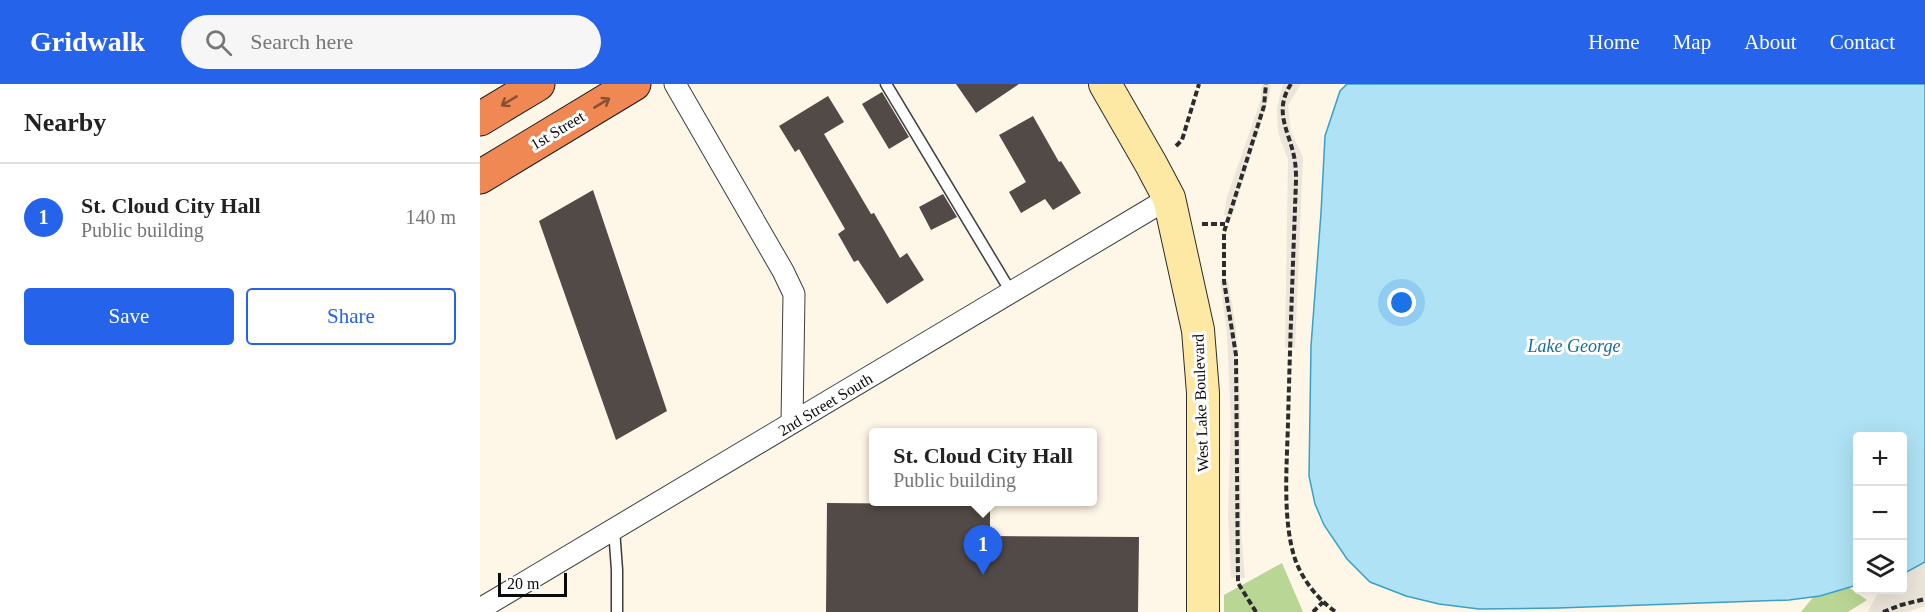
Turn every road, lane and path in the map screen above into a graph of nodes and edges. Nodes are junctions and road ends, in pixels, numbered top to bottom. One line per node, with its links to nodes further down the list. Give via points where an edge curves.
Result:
1 (538, 84): 9 (highway, one-way to 9)
2 (634, 84): 11 (highway, 1st Street, one-way to 2)
3 (675, 84): 16 (street, via 794,294)
4 (886, 84): 15 (lane)
5 (1104, 84): 12 (street, West Lake Boulevard)
6 (1199, 84): 10 (path, via 1182,140)
7 (1266, 84): 14 (path, via 1264,106)
8 (1292, 84): 19 (path, via 1282,106 1296,181 1287,472 1289,525 1299,568)
9 (480, 119)
10 (1176, 146)
11 (480, 177)
12 (1169, 198): 15 (street, 2nd Street South); 22 (street, West Lake Boulevard, via 1200,351)
13 (1211, 223): 14 (path)
14 (1225, 224): 23 (path, via 1224,280 1236,355 1238,584)
15 (1011, 292): 16 (street, 2nd Street South)
16 (792, 423): 17 (street, 2nd Street South)
17 (614, 529): 20 (street, 2nd Street South); 21 (lane)
18 (1925, 599): 26 (path)
19 (1323, 602): 24 (path); 25 (path)
20 (480, 609)
21 (617, 612)
22 (1203, 612)
23 (1256, 612)
24 (1313, 612)
25 (1336, 612)
26 (1883, 612)

